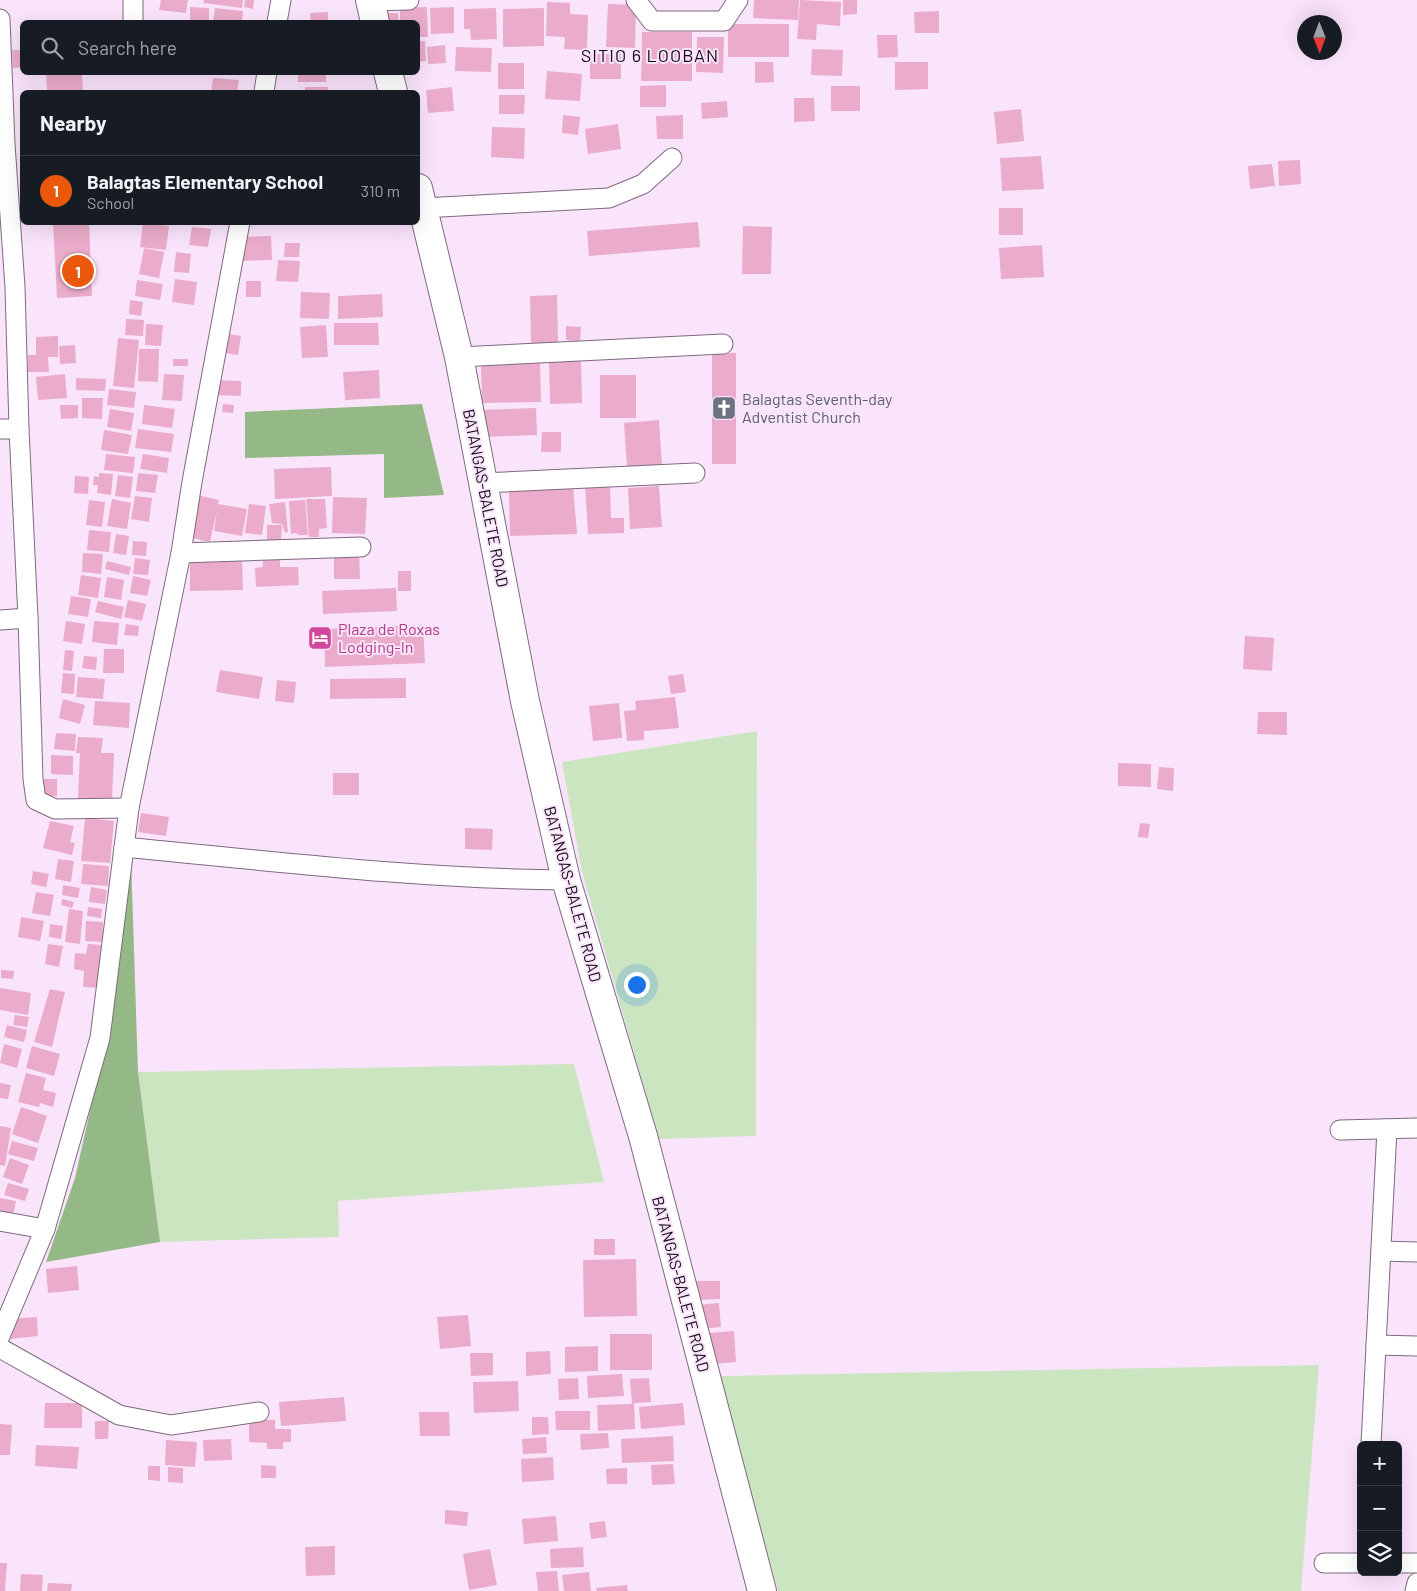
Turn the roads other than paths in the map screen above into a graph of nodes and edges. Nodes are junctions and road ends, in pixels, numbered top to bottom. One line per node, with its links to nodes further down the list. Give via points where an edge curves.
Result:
1 (133, 0): 8 (street)
2 (281, 0): 9 (street)
3 (370, 0): 4 (street); 10 (main road)
4 (409, 0)
5 (636, 0): 6 (street, via 652,21 724,21)
6 (738, 0)
7 (0, 18): 18 (street)
8 (133, 20)
9 (277, 20)
10 (375, 20)
11 (267, 75): 13 (street)
12 (389, 75): 14 (main road)
13 (264, 90)
14 (392, 90)
15 (672, 158): 16 (street, via 643,184 609,198)
16 (420, 198): 20 (main road, BATANGAS-BALETE ROAD)
17 (239, 225): 25 (street)
18 (7, 287): 21 (street)
19 (722, 344): 20 (street)
20 (458, 357): 23 (main road, BATANGAS-BALETE ROAD)
21 (9, 429): 26 (street)
22 (695, 473): 23 (street)
23 (482, 483): 30 (main road, BATANGAS-BALETE ROAD, via 525,701)
24 (362, 547): 25 (street)
25 (181, 554): 28 (street)
26 (28, 618): 27 (street); 28 (street, via 36,800 55,809)
27 (0, 620)
28 (129, 808): 29 (street)
29 (124, 848): 30 (street, via 379,872 495,880); 35 (street, via 100,1038)
30 (566, 880): 49 (main road, BATANGAS-BALETE ROAD, via 643,1136)
31 (1417, 1128): 32 (street)
32 (1387, 1129): 33 (street); 36 (street)
33 (1340, 1130)
34 (0, 1221): 35 (street)
35 (45, 1229): 38 (street)
36 (1381, 1251): 37 (street); 39 (street)
37 (1417, 1252)
38 (0, 1336)
39 (1376, 1345): 40 (street); 43 (street)
40 (1417, 1346)
41 (0, 1348): 42 (street, via 120,1415 171,1425)
42 (259, 1412)
43 (1371, 1441)
44 (1324, 1563): 45 (street)
45 (1357, 1563)
46 (1402, 1563): 47 (street)
47 (1417, 1563)
48 (1417, 1583): 50 (street)
49 (762, 1591)
50 (1415, 1591)

